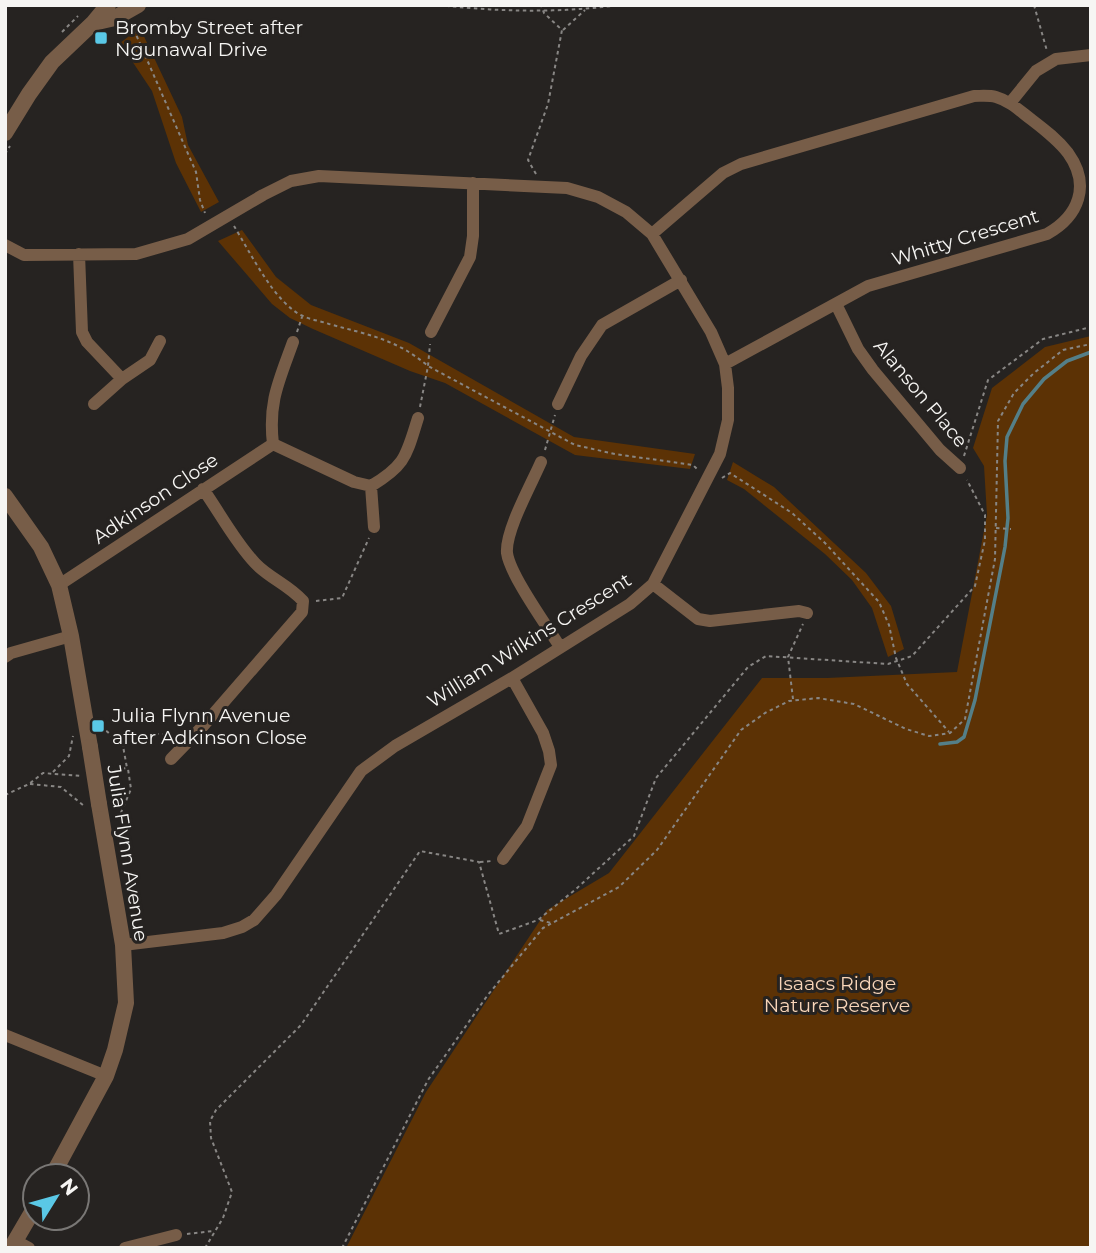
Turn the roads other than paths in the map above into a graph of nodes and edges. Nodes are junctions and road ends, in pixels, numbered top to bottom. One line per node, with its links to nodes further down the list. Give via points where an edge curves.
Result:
1 (119, 11): 4 (street, via 91,25 52,62 29,94)
2 (1091, 55): 3 (street, via 1050,62 1036,71)
3 (1010, 103): 6 (street, Whitty Crescent, via 1068,153); 7 (street, Whitty Crescent, via 974,96 741,164 723,173)
4 (8, 138)
5 (473, 183): 7 (street, William Wilkins Crescent, via 567,188 626,212); 9 (street, William Wilkins Crescent, via 319,176 291,181 188,239 136,254); 12 (street, via 470,257)
6 (1086, 185): 11 (street, Whitty Crescent, via 1072,214 1047,234 868,286)
7 (652, 234): 10 (street, William Wilkins Crescent)
8 (5, 245): 9 (street, William Wilkins Crescent, via 24,255)
9 (79, 254): 16 (street, via 82,332)
10 (681, 280): 15 (street, William Wilkins Crescent); 18 (street, via 602,325)
11 (835, 304): 15 (street, Whitty Crescent); 22 (street, Alanson Place, via 873,370)
12 (431, 332)
13 (160, 341): 16 (street, via 150,360)
14 (293, 342): 20 (street, via 275,392 270,418)
15 (725, 364): 27 (street, William Wilkins Crescent, via 728,420 720,454)
16 (122, 379): 17 (street)
17 (94, 404)
18 (558, 404)
19 (418, 418): 23 (street, via 405,459)
20 (273, 444): 23 (street); 24 (street, Adkinson Close)
21 (541, 462): 31 (street, via 509,534 507,551 511,567)
22 (960, 468)
23 (371, 486): 26 (street)
24 (203, 489): 28 (street, Adkinson Close); 34 (street, via 253,561 308,601)
25 (5, 496): 28 (street, Julia Flynn Avenue, via 41,547)
26 (374, 527)
27 (653, 584): 29 (street, via 698,619); 31 (street, William Wilkins Crescent)
28 (59, 585): 30 (street, Julia Flynn Avenue)
29 (807, 613)
30 (71, 636): 32 (street); 36 (street, Julia Flynn Avenue, bridge)
31 (560, 647): 33 (street, William Wilkins Crescent)
32 (5, 657)
33 (512, 678): 35 (street, via 543,733 551,765 527,826); 36 (street, William Wilkins Crescent, via 361,771 254,920 223,933)
34 (171, 759)
35 (503, 859)
36 (123, 945): 38 (street, Julia Flynn Avenue, via 126,1003)
37 (5, 1035): 38 (street)
38 (106, 1076): 39 (street, Julia Flynn Avenue)
39 (60, 1162)
40 (176, 1236): 41 (street)
41 (125, 1248)

